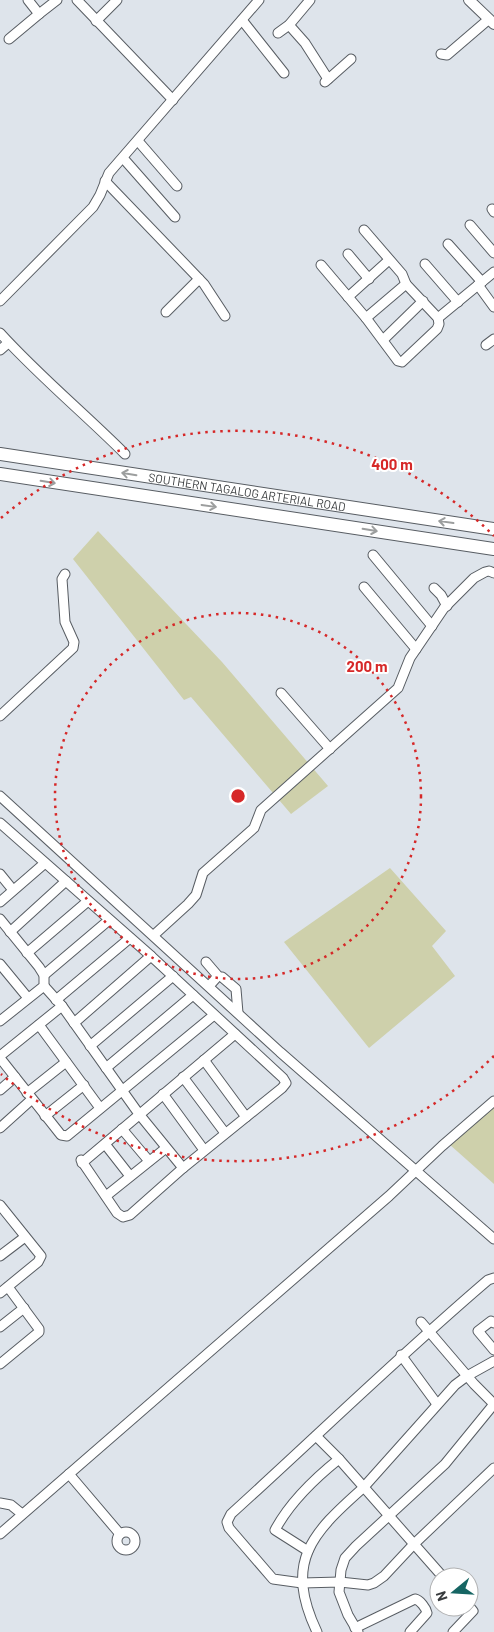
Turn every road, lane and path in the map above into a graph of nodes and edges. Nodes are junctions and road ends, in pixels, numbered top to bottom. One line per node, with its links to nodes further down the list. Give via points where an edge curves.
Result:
1 (28, 0): 8 (street)
2 (57, 0): 8 (street)
3 (77, 0): 10 (street)
4 (116, 0): 10 (street)
5 (259, 0): 9 (street)
6 (310, 0): 12 (street)
7 (469, 0): 11 (main road)
8 (39, 14): 14 (street)
9 (242, 20): 17 (street); 18 (street)
10 (96, 21): 18 (street)
11 (492, 22): 15 (street, via 447,55)
12 (289, 25): 13 (street); 16 (street, via 305,43 326,81)
13 (278, 33)
14 (9, 38)
15 (442, 54)
16 (351, 59)
17 (284, 73)
18 (173, 100): 19 (street)
19 (138, 141): 20 (street); 22 (street)
20 (123, 158): 21 (street, via 108,173); 23 (street)
21 (105, 181): 33 (street); 38 (street, via 93,207)
22 (177, 186)
23 (175, 217)
24 (470, 225): 27 (street)
25 (364, 230): 29 (street)
26 (448, 244): 36 (street)
27 (494, 253)
28 (348, 254): 34 (street)
29 (389, 260): 34 (street); 35 (street, via 402,274)
30 (425, 264): 40 (street)
31 (321, 265): 37 (street)
32 (494, 272): 36 (street)
33 (199, 279): 42 (street); 43 (street)
34 (369, 279): 37 (street)
35 (406, 284): 39 (street); 44 (street)
36 (480, 284): 40 (street); 41 (street)
37 (348, 297): 44 (street)
38 (0, 301)
39 (423, 301): 45 (street); 48 (street)
40 (458, 302): 45 (street)
41 (494, 307)
42 (166, 312)
43 (225, 316)
44 (366, 318): 48 (street)
45 (438, 318): 48 (street, via 437,329 402,362)
46 (0, 333): 49 (street)
47 (494, 339): 50 (street)
48 (383, 340)
49 (8, 343): 51 (street); 53 (street)
50 (486, 345)
51 (0, 350)
52 (0, 454): 55 (highway, SOUTHERN TAGALOG ARTERIAL ROAD, one-way to 52)
53 (125, 454)
54 (0, 474): 56 (highway, SOUTHERN TAGALOG ARTERIAL ROAD, one-way to 56)
55 (494, 529)
56 (494, 549)
57 (373, 555): 63 (street)
58 (494, 573): 62 (street, via 485,572 474,578)
59 (65, 574): 66 (street, via 62,579 65,622 73,638 73,648)
60 (364, 587): 64 (street)
61 (434, 588): 62 (street)
62 (447, 606): 63 (street)
63 (432, 626): 64 (street)
64 (416, 649): 67 (street, via 398,688)
65 (281, 693): 67 (street)
66 (0, 716)
67 (330, 749): 78 (street, via 261,810 254,828 203,873 196,895)
68 (0, 796): 78 (street)
69 (0, 822): 70 (street)
70 (45, 863): 72 (street); 73 (street)
71 (0, 874): 73 (street)
72 (66, 881): 74 (street); 77 (street)
73 (13, 890): 75 (street)
74 (88, 901): 76 (street); 80 (street)
75 (0, 902)
76 (109, 920): 79 (street); 84 (street)
77 (4, 926): 80 (street)
78 (154, 935): 88 (street)
79 (130, 938): 81 (street); 91 (street)
80 (27, 953): 84 (street)
81 (151, 956): 85 (street); 95 (street)
82 (206, 962): 88 (street, via 218,976)
83 (0, 964): 90 (street)
84 (44, 975): 87 (street)
85 (173, 976): 89 (street); 98 (street)
86 (222, 977): 92 (street, via 236,989)
87 (44, 986): 90 (street); 91 (street)
88 (209, 986): 92 (street)
89 (194, 995): 94 (street); 102 (street)
90 (28, 998): 93 (street)
91 (59, 1003): 95 (street); 96 (street)
92 (238, 1013): 123 (street)
93 (2, 1015)
94 (214, 1015): 97 (street); 107 (street)
95 (74, 1022): 98 (street)
96 (39, 1025): 99 (street); 101 (street)
97 (235, 1034): 100 (street); 114 (street, via 286,1083)
98 (90, 1046): 102 (street)
99 (0, 1057): 103 (street)
100 (204, 1060): 104 (street); 114 (street)
101 (66, 1062): 105 (street); 109 (street)
102 (106, 1068): 107 (street)
103 (14, 1077): 106 (street); 109 (street)
104 (183, 1077): 108 (street); 117 (street)
105 (84, 1086): 111 (street); 113 (street)
106 (0, 1090)
107 (123, 1090): 111 (street); 112 (street)
108 (163, 1094): 112 (street); 120 (street)
109 (29, 1096): 113 (street); 115 (street)
110 (494, 1101): 123 (street)
111 (100, 1108): 113 (street, via 67,1136 61,1135)
112 (139, 1114): 116 (street); 119 (street)
113 (45, 1116)
114 (246, 1117): 117 (street)
115 (0, 1128)
116 (122, 1130): 118 (street); 121 (street)
117 (225, 1133): 120 (street)
118 (105, 1144): 124 (street); 125 (street, via 81,1162)
119 (166, 1148): 121 (street); 122 (street)
120 (204, 1150): 122 (street)
121 (149, 1161): 124 (street)
122 (183, 1168): 125 (street, via 130,1215 123,1217 117,1214)
123 (417, 1171): 129 (street); 147 (street)
124 (130, 1176): 125 (street)
125 (106, 1196)
126 (0, 1205): 127 (street)
127 (4, 1218): 128 (street)
128 (25, 1237): 130 (street); 132 (street, via 41,1256 40,1260)
129 (494, 1239)
130 (0, 1256)
131 (494, 1278): 137 (street)
132 (4, 1290): 133 (street)
133 (24, 1308): 136 (street); 141 (street, via 39,1332)
134 (421, 1322): 137 (street)
135 (494, 1323): 138 (street, via 491,1321 478,1330)
136 (0, 1327)
137 (429, 1330): 139 (street); 142 (street)
138 (494, 1350)
139 (401, 1355): 143 (street); 144 (street)
140 (494, 1361): 142 (street)
141 (0, 1364)
142 (467, 1376): 143 (street); 151 (street, via 494,1404 445,1464)
143 (437, 1404): 148 (street)
144 (316, 1436): 145 (street); 158 (street, via 231,1514 227,1522 273,1579)
145 (339, 1459): 148 (street); 155 (street, via 305,1489 275,1530)
146 (494, 1468): 154 (street)
147 (69, 1474): 150 (street); 153 (street)
148 (363, 1488): 151 (street); 155 (street, via 317,1533)
149 (0, 1503): 150 (street, via 11,1505)
150 (22, 1514): 152 (street)
151 (389, 1516): 154 (street); 157 (street, via 345,1558)
152 (0, 1534)
153 (120, 1534)
154 (413, 1545): 156 (street); 157 (street, via 374,1583)
155 (308, 1551): 158 (street)
156 (434, 1567)
157 (340, 1582): 158 (street); 160 (street, via 339,1592)
158 (302, 1583): 161 (street, via 304,1599)
159 (467, 1617): 163 (street)
160 (356, 1630): 162 (street, via 415,1599 427,1613)
161 (317, 1632)
162 (410, 1632)
163 (453, 1632)

